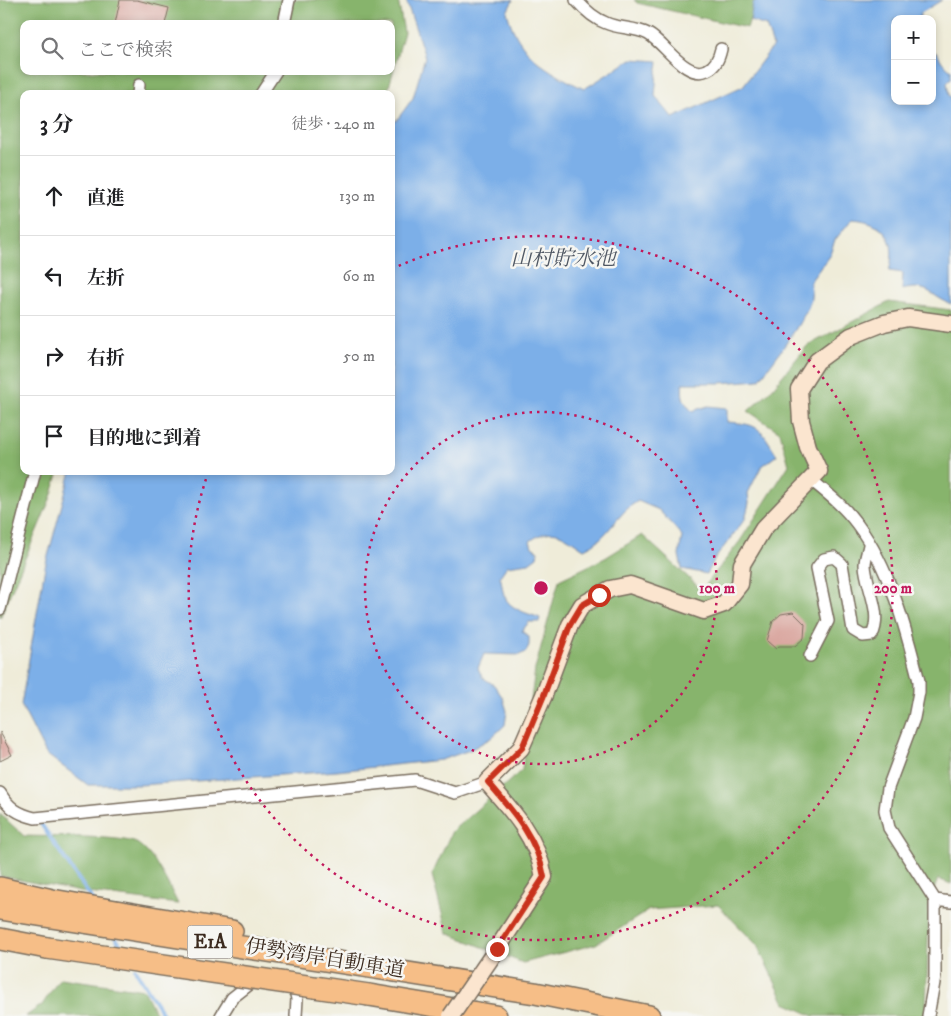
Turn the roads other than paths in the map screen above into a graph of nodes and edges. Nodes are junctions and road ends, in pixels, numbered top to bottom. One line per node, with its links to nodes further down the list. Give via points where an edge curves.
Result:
1 (289, 0): 3 (street)
2 (576, 0): 4 (street, via 607,24 648,34 691,71 701,73 709,70)
3 (285, 20)
4 (722, 49)
5 (273, 75): 6 (street)
6 (264, 90)
7 (951, 324): 9 (street, via 908,318 884,323 851,336 817,361 799,389 801,421 819,470)
8 (34, 475): 11 (street)
9 (810, 478): 10 (street, via 840,504 858,525); 13 (street, via 763,529 742,564 740,584 724,604 704,611 630,585 610,589 582,605 570,625 522,748)
10 (869, 545): 12 (street, via 865,564 876,628 872,635 863,636 853,630 842,564 834,557 824,559 817,568 828,621); 16 (street, via 894,598 919,687 914,718 888,788 885,810 889,828)
11 (0, 609)
12 (810, 656)
13 (488, 782): 14 (street, via 455,792 416,780 34,818 21,815 7,805); 23 (street, bridge, via 520,818 542,864 544,877)
14 (0, 793)
15 (0, 888): 19 (highway, E1A)
16 (935, 900): 17 (street); 26 (street, via 934,977)
17 (951, 902)
18 (0, 909): 19 (highway, 伊勢湾岸自動車道 / E1A)
19 (50, 909): 25 (highway, 伊勢湾岸自動車道 / E1A, via 373,960)
20 (0, 941): 24 (highway, 伊勢湾岸自動車道 / E1A, bridge)
21 (221, 1016): 22 (street, via 232,998 250,982 274,973 292,980 297,999)
22 (296, 1016)
23 (451, 1016)
24 (496, 1016)
25 (649, 1016)
26 (928, 1016)

